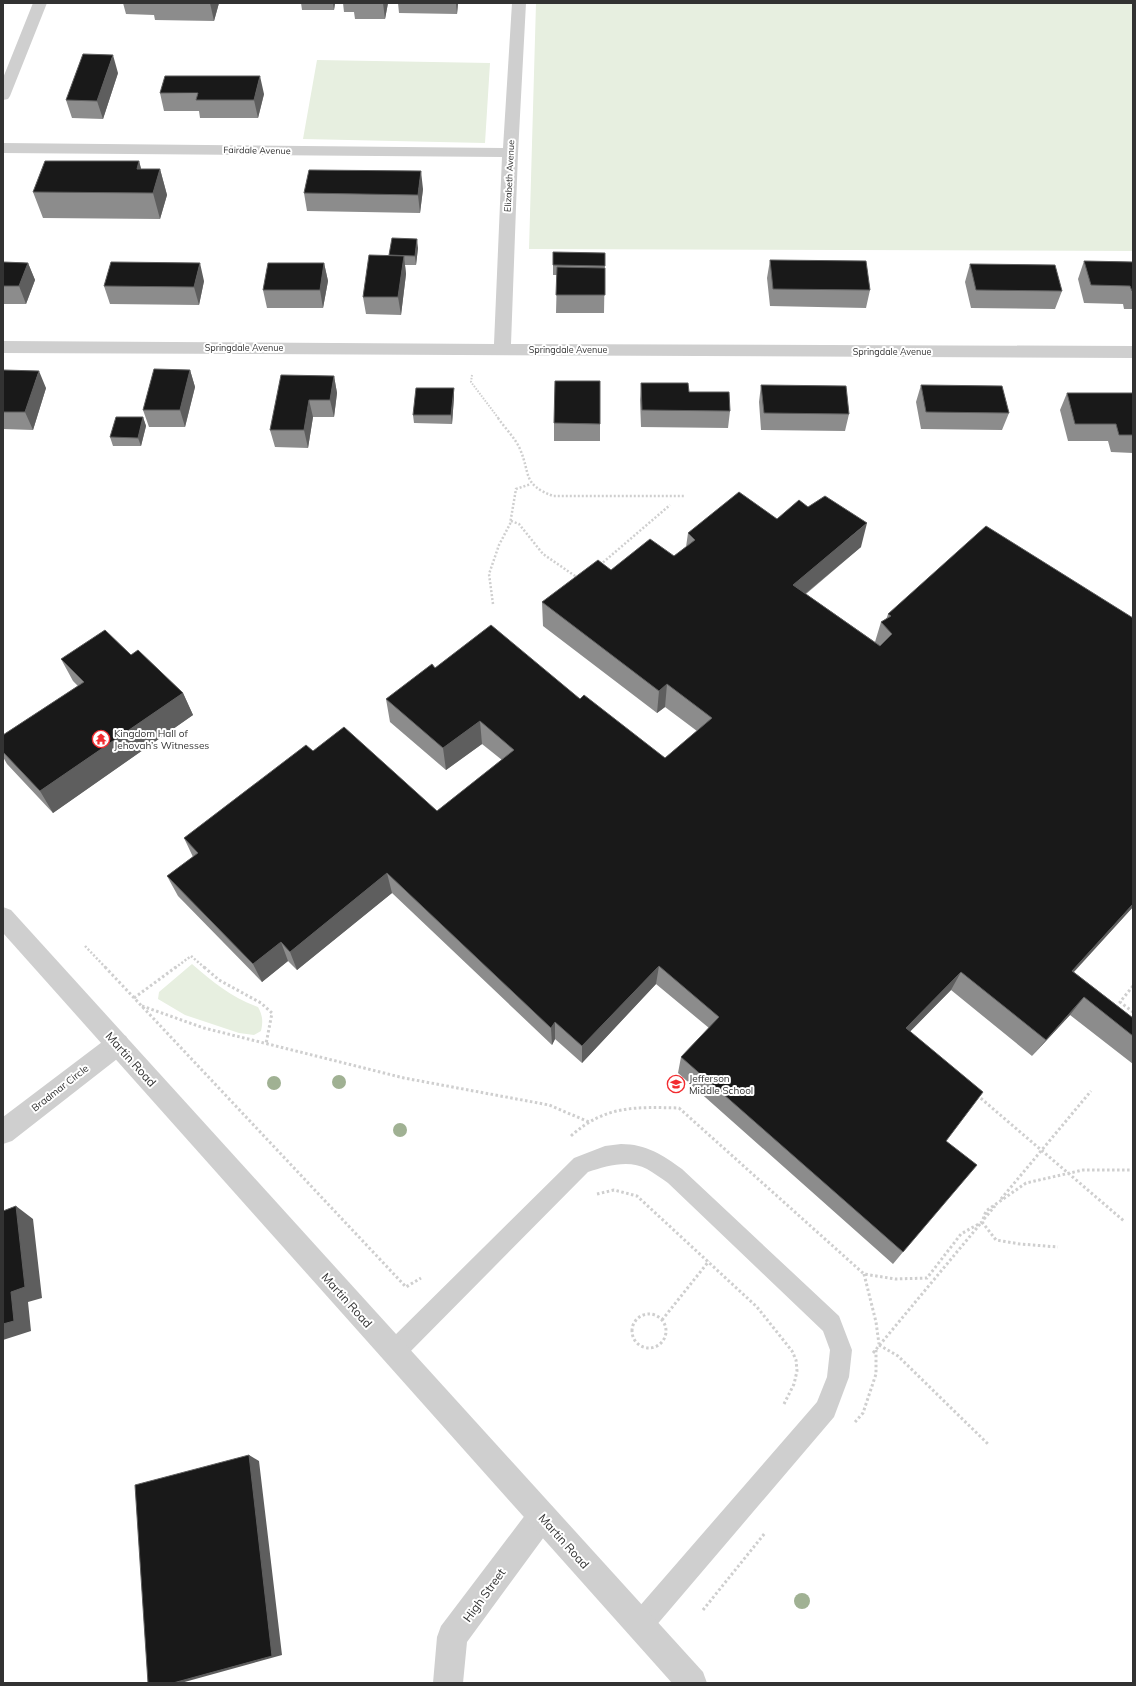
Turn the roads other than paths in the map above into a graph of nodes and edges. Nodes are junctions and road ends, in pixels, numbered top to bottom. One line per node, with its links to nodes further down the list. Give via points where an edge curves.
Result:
1 (40, 3): 3 (street)
2 (520, 3): 5 (street, Elizabeth Avenue)
3 (3, 96)
4 (3, 148): 5 (street, Fairdale Avenue)
5 (510, 153): 7 (street, Elizabeth Avenue)
6 (3, 347): 7 (street, Springdale Avenue)
7 (502, 349): 8 (street, Springdale Avenue)
8 (1133, 352)
9 (3, 916): 10 (street, Martin Road)
10 (118, 1044): 11 (street, Bradmar Circle); 12 (street, Martin Road)
11 (3, 1132)
12 (394, 1352): 13 (street, Martin Road); 14 (lane, via 581,1165 604,1156 625,1154 647,1158 675,1176 831,1324 841,1350 838,1377 826,1409)
13 (542, 1516): 14 (street, Martin Road); 15 (street, High Street, via 452,1637)
14 (640, 1625): 16 (street, Martin Road)
15 (448, 1683)
16 (692, 1683)

